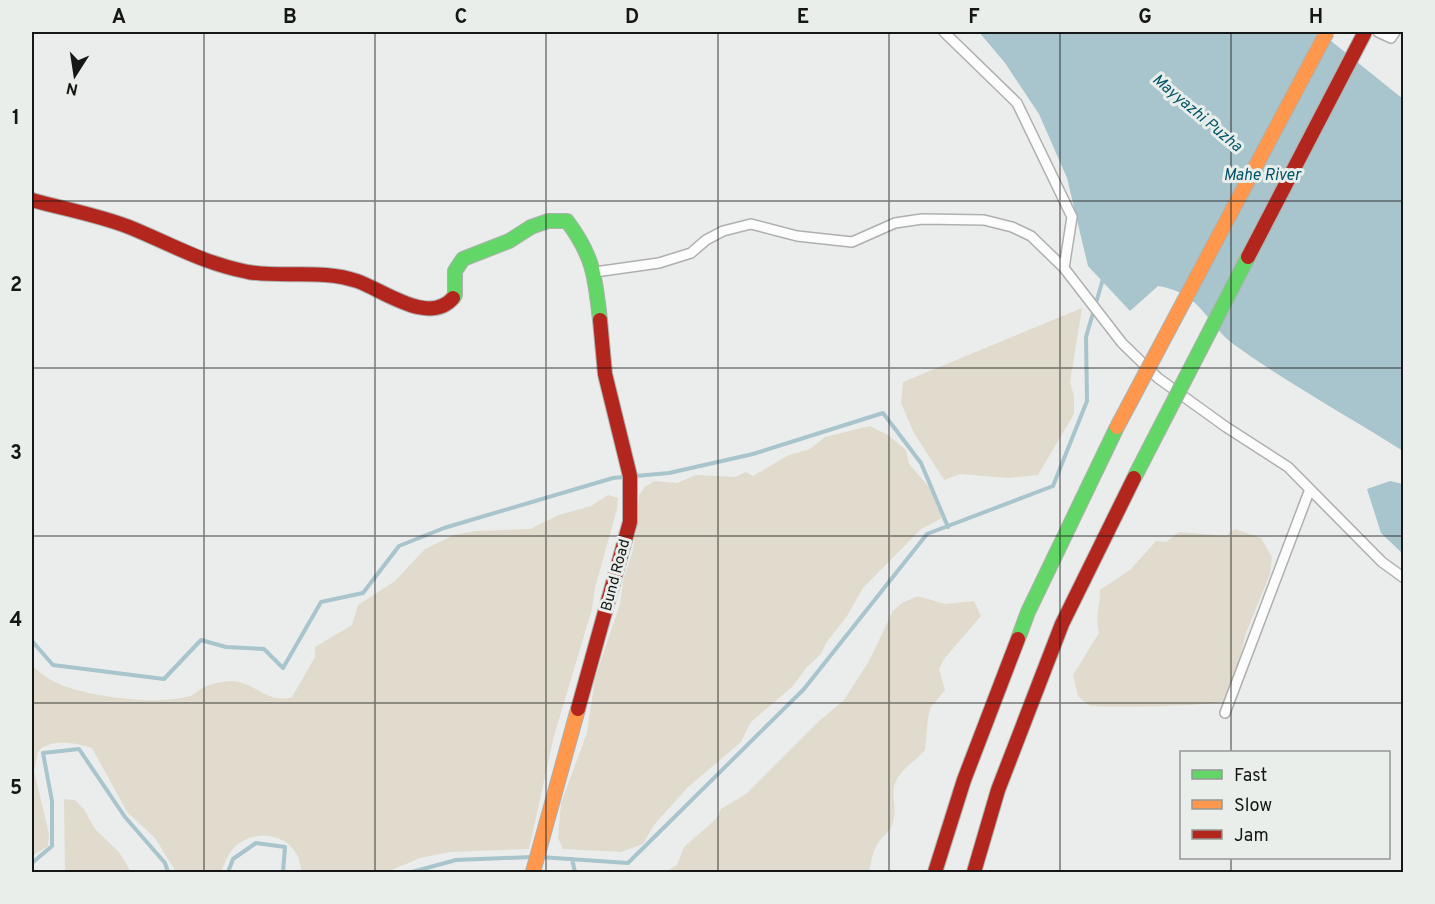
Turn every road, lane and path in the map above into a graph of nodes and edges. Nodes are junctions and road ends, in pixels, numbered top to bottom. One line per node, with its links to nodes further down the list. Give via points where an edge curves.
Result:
1 (944, 32): 7 (street, via 1017,103 1072,217)
2 (1327, 32): 13 (main road, bridge, via 1111,438 1029,612 964,780)
3 (1365, 32): 14 (main road, bridge, via 1141,463 1062,624 998,790)
4 (1378, 32): 5 (street, via 1391,38)
5 (1395, 32)
6 (32, 200): 8 (main road, Bund Road, via 128,227 195,258 250,272 309,273 357,281 396,301 435,309 446,306 455,295 455,266 548,221 567,221 574,227)
7 (1064, 268): 8 (street, via 1031,236 1012,227 984,220 922,219 895,223 852,242 797,236 751,224 735,226 706,240 692,253 659,263); 9 (street, via 1109,327 1158,378 1288,467)
8 (595, 272): 12 (main road, Bund Road, via 605,374 630,477 630,522)
9 (1310, 489): 10 (street, via 1382,562); 11 (street)
10 (1404, 578)
11 (1225, 713)
12 (533, 873)
13 (935, 873)
14 (974, 873)

